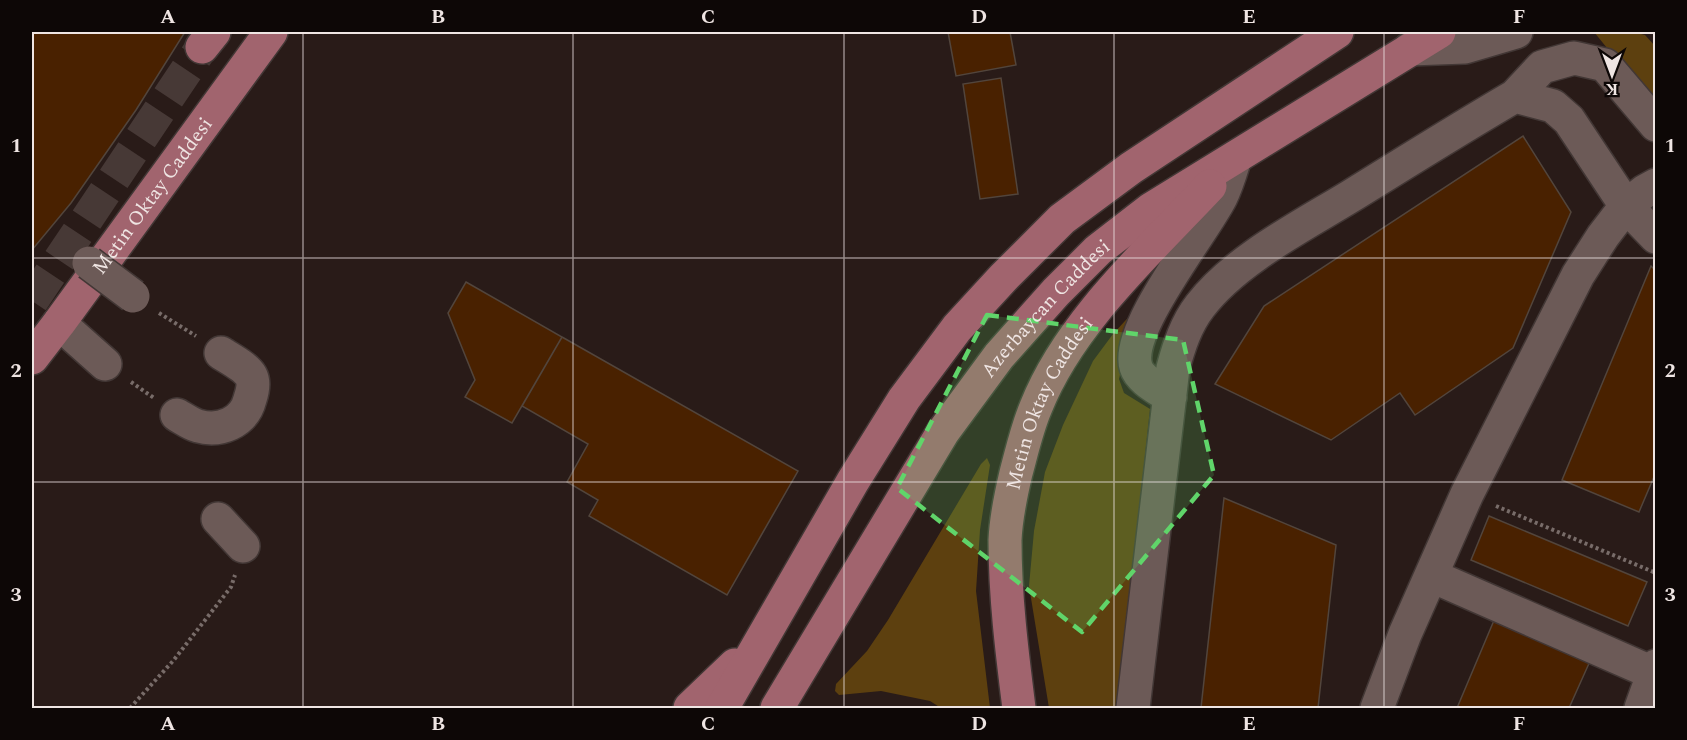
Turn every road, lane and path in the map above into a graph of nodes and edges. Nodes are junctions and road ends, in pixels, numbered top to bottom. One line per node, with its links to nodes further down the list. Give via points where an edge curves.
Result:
1 (271, 32): 14 (main road, Metin Oktay Caddesi)
2 (1337, 32): 25 (main road, via 1122,174 1062,219 1003,278 957,328 904,399)
3 (1439, 32): 5 (main road, Azerbaycan Caddesi)
4 (1516, 32): 5 (street, via 1465,47)
5 (1410, 50): 8 (main road, Azerbaycan Caddesi)
6 (1515, 96): 7 (street, via 1542,68 1574,58 1605,66); 10 (street, via 1553,106 1569,120); 18 (street, via 1299,227 1233,273 1200,306 1188,325 1173,368)
7 (1656, 125)
8 (1235, 158): 18 (street, via 1221,196 1148,314 1136,348 1140,375); 30 (main road, Azerbaycan Caddesi, via 1151,208 1098,250 999,356 943,432); 31 (main road, Metin Oktay Caddesi, via 1093,311 1053,371 1036,406 1022,448 1005,538)
9 (1656, 185): 10 (street)
10 (1626, 206): 11 (street); 20 (street, via 1578,275)
11 (1656, 237)
12 (89, 263): 13 (street, bridge)
13 (133, 296): 15 (path)
14 (58, 324): 16 (main road, Metin Oktay Caddesi); 17 (street)
15 (221, 353): 19 (street, via 251,376 253,389 241,417 230,426 212,428 196,426)
16 (32, 358)
17 (105, 364): 19 (path)
18 (1170, 397): 32 (street)
19 (177, 415)
20 (1467, 494): 23 (path); 24 (street)
21 (218, 519): 22 (street)
22 (243, 546): 27 (path, via 231,587)
23 (1656, 573)
24 (1432, 576): 26 (street); 33 (street)
25 (766, 634): 28 (main road); 29 (main road)
26 (1654, 669): 34 (street)
27 (130, 708)
28 (690, 708)
29 (722, 708)
30 (777, 708)
31 (1019, 708)
32 (1133, 708)
33 (1377, 708)
34 (1641, 708)

